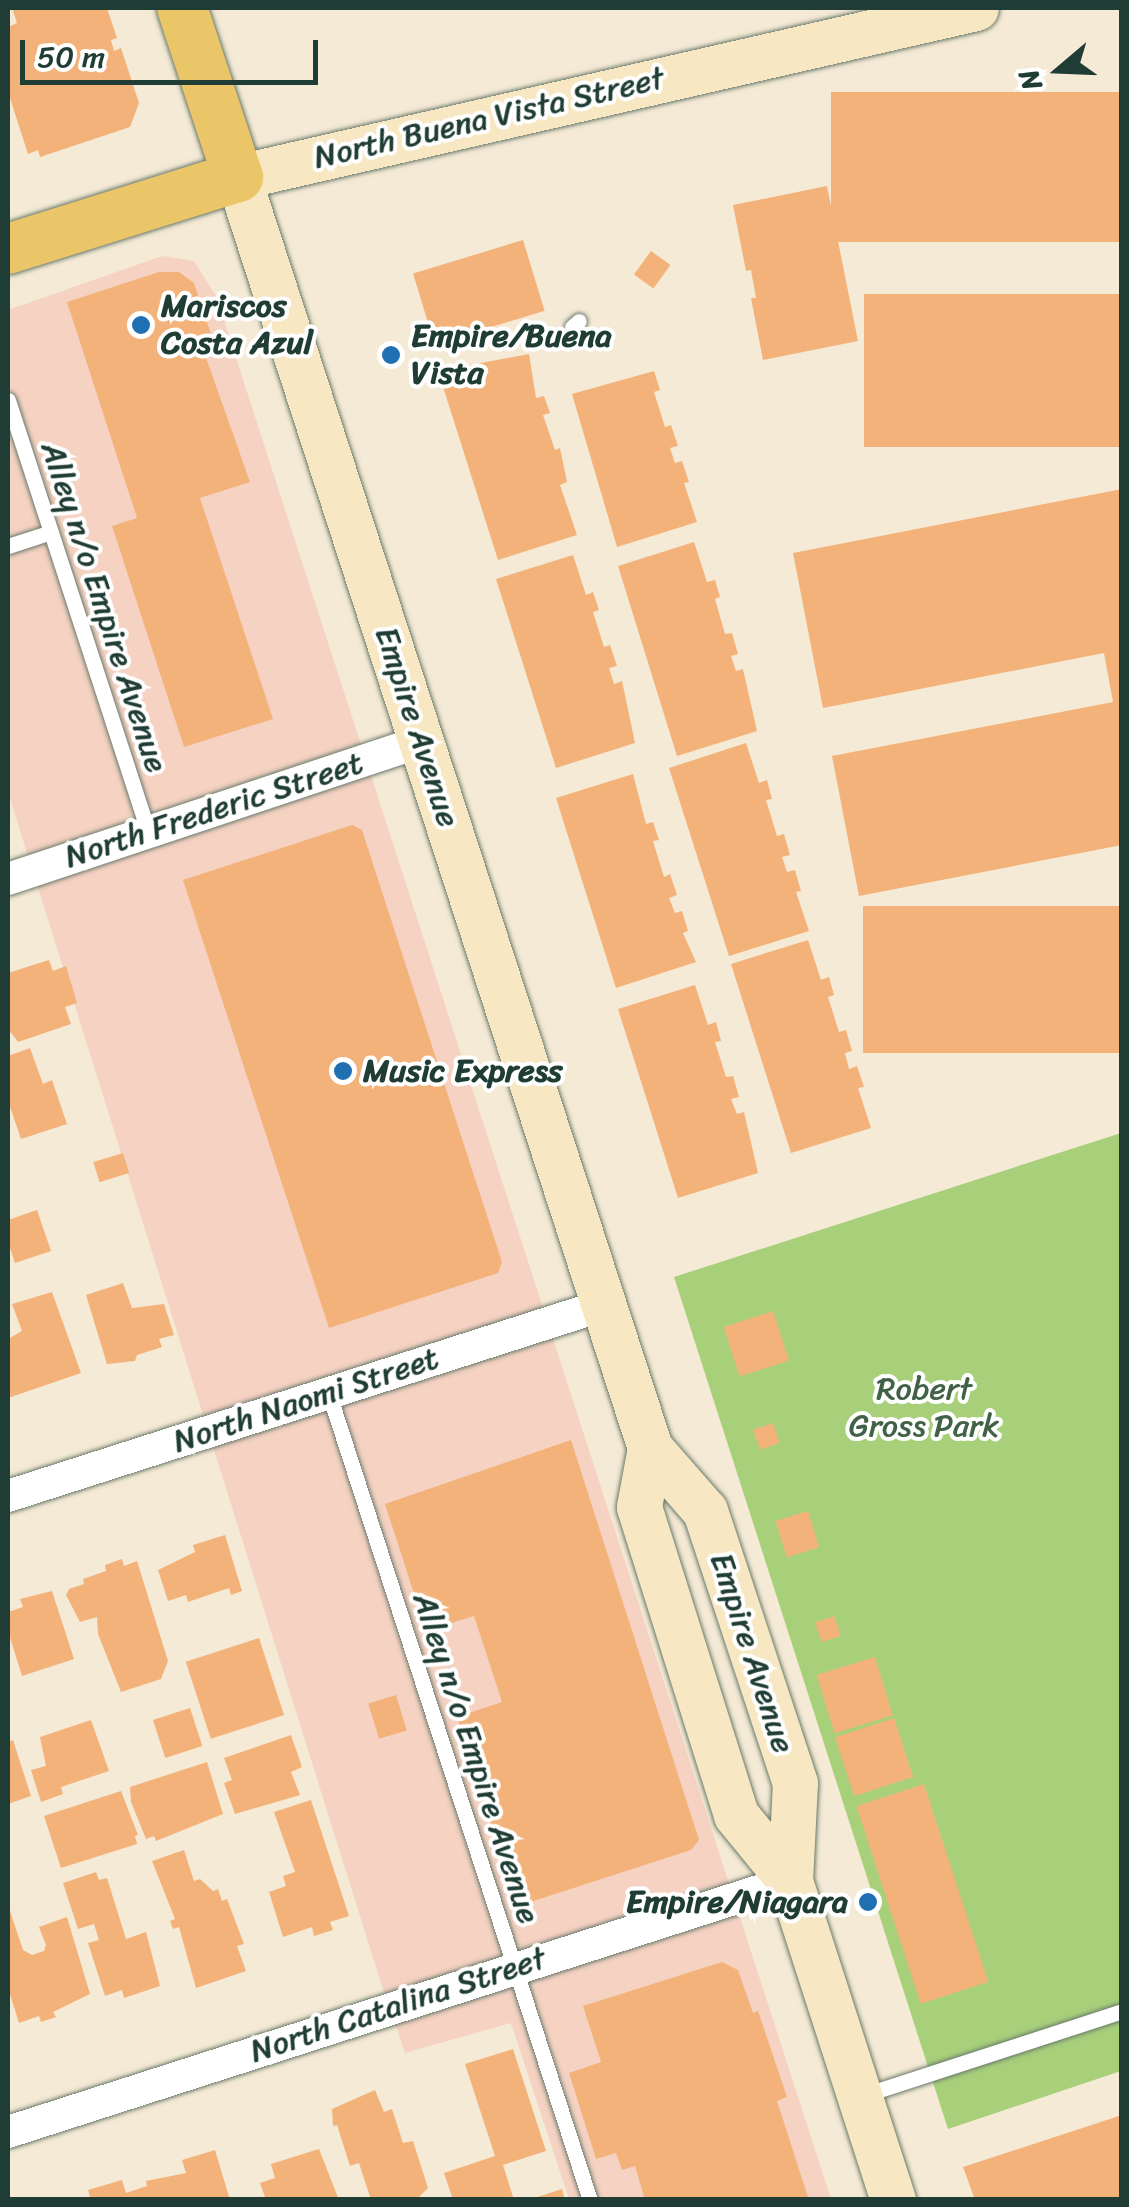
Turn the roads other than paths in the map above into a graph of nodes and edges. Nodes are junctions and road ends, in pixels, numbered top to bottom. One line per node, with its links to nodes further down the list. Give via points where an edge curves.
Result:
1 (182, 8): 3 (main road, Empire Avenue)
2 (976, 8): 3 (main road, North Buena Vista Street)
3 (238, 177): 4 (main road, North Buena Vista Street); 8 (main road, Empire Avenue)
4 (8, 249)
5 (8, 400): 6 (lane, Alley n/o Empire Avenue)
6 (51, 532): 7 (lane); 9 (lane, Alley n/o Empire Avenue)
7 (8, 546)
8 (420, 742): 9 (street, North Frederic Street); 11 (main road, Empire Avenue)
9 (148, 831): 10 (street, North Frederic Street)
10 (8, 879)
11 (604, 1306): 12 (street, North Naomi Street); 13 (main road, Empire Avenue)
12 (328, 1391): 14 (street, North Naomi Street); 16 (lane, Alley n/o Empire Avenue)
13 (650, 1448): 15 (main road, Empire Avenue, via 639,1507 736,1815); 15 (main road, Empire Avenue, via 706,1510 795,1783)
14 (8, 1496)
15 (790, 1881): 16 (street, North Catalina Street); 18 (main road, Empire Avenue)
16 (515, 1967): 19 (street, North Catalina Street); 20 (lane, Alley n/o Empire Avenue)
17 (1122, 2011): 18 (lane)
18 (860, 2096): 21 (main road, Empire Avenue)
19 (8, 2132)
20 (590, 2200)
21 (894, 2200)

